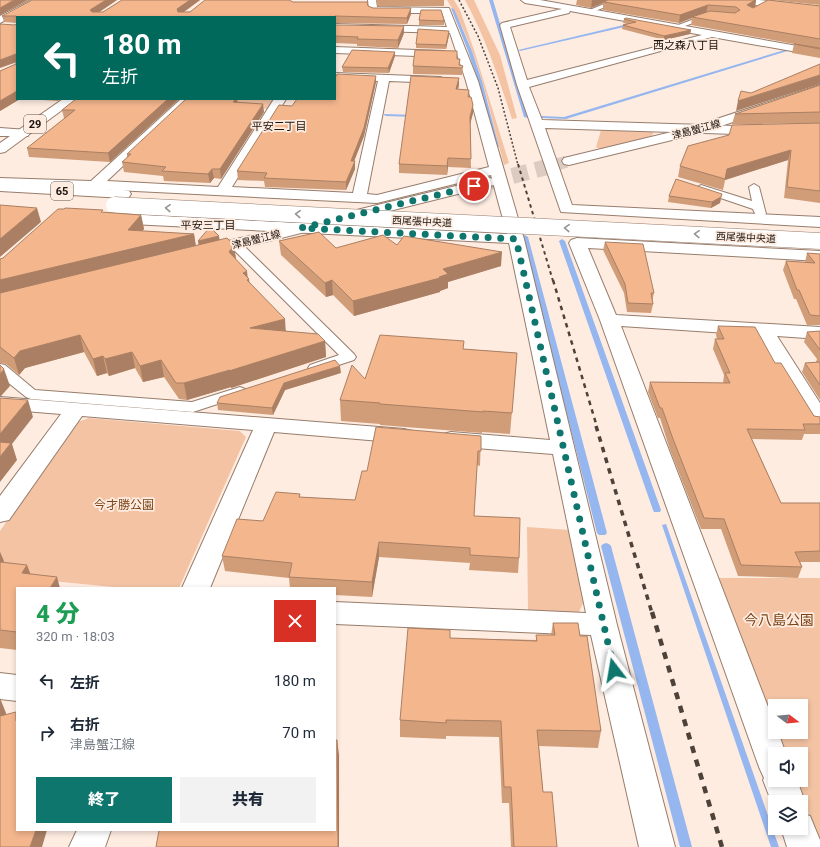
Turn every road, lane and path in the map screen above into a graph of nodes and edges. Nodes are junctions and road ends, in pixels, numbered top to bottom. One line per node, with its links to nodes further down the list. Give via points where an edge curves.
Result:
1 (38, 0): 11 (street)
2 (526, 0): 7 (street)
3 (738, 0): 6 (street)
4 (370, 3): 14 (street, via 373,10 378,11 446,10)
5 (611, 3): 9 (lane)
6 (760, 4): 8 (street)
7 (574, 10): 9 (street); 24 (street, via 505,25)
8 (820, 10)
9 (588, 12): 12 (street)
10 (719, 17): 12 (lane, via 707,16)
11 (0, 20)
12 (676, 27): 15 (street)
13 (336, 28): 14 (street)
14 (454, 30): 20 (street)
15 (714, 34): 17 (street); 24 (street)
16 (814, 41): 17 (street)
17 (795, 47): 19 (street)
18 (336, 50): 20 (street)
19 (820, 53)
20 (464, 54): 23 (street)
21 (336, 76): 22 (street)
22 (384, 78): 23 (street); 43 (street)
23 (472, 81): 36 (street)
24 (523, 85): 29 (street)
25 (820, 88): 31 (street, 津島蟹江線)
26 (70, 100): 33 (street, 29)
27 (187, 100): 38 (street)
28 (279, 100): 42 (street)
29 (537, 124): 31 (street); 46 (street, via 566,209)
30 (820, 128): 31 (street)
31 (696, 130): 35 (street, 津島蟹江線)
32 (0, 132): 33 (street)
33 (23, 133): 34 (street, 29)
34 (0, 150)
35 (569, 161)
36 (493, 176): 43 (street, via 377,199); 49 (street, 津島蟹江線); 51 (street)
37 (0, 182): 38 (street)
38 (95, 185): 42 (street)
39 (691, 185): 46 (lane)
40 (754, 186): 46 (lane)
41 (0, 187): 45 (street, 西尾張中央道 / 65)
42 (224, 191): 43 (street)
43 (359, 198)
44 (0, 200): 45 (street, 西尾張中央道 / 65)
45 (119, 200): 50 (street, 西尾張中央道 / 65); 52 (street, 西尾張中央道 / 65, one-way to 45, bridge)
46 (759, 213): 48 (street)
47 (97, 217): 49 (street)
48 (820, 222)
49 (301, 228): 51 (street); 53 (street, 津島蟹江線)
50 (820, 228)
51 (516, 239): 66 (street)
52 (820, 241)
53 (235, 244): 54 (street, 津島蟹江線); 60 (lane, via 349,357)
54 (192, 255)
55 (820, 256): 56 (street, via 577,243)
56 (609, 320): 57 (street); 73 (street)
57 (764, 330): 58 (street); 64 (street)
58 (820, 333)
59 (0, 368): 61 (lane, via 31,394 162,405 193,407)
60 (304, 371)
61 (252, 388)
62 (0, 403): 63 (street)
63 (75, 410): 65 (street); 67 (street)
64 (820, 420)
65 (266, 425): 66 (street); 68 (street)
66 (563, 448): 70 (street)
67 (0, 514)
68 (196, 587)
69 (336, 614): 70 (street)
70 (603, 625): 77 (street)
71 (0, 686): 72 (street)
72 (16, 688)
73 (768, 748)
74 (94, 831): 76 (street)
75 (801, 835): 78 (street)
76 (87, 847)
77 (657, 847)
78 (805, 847)

